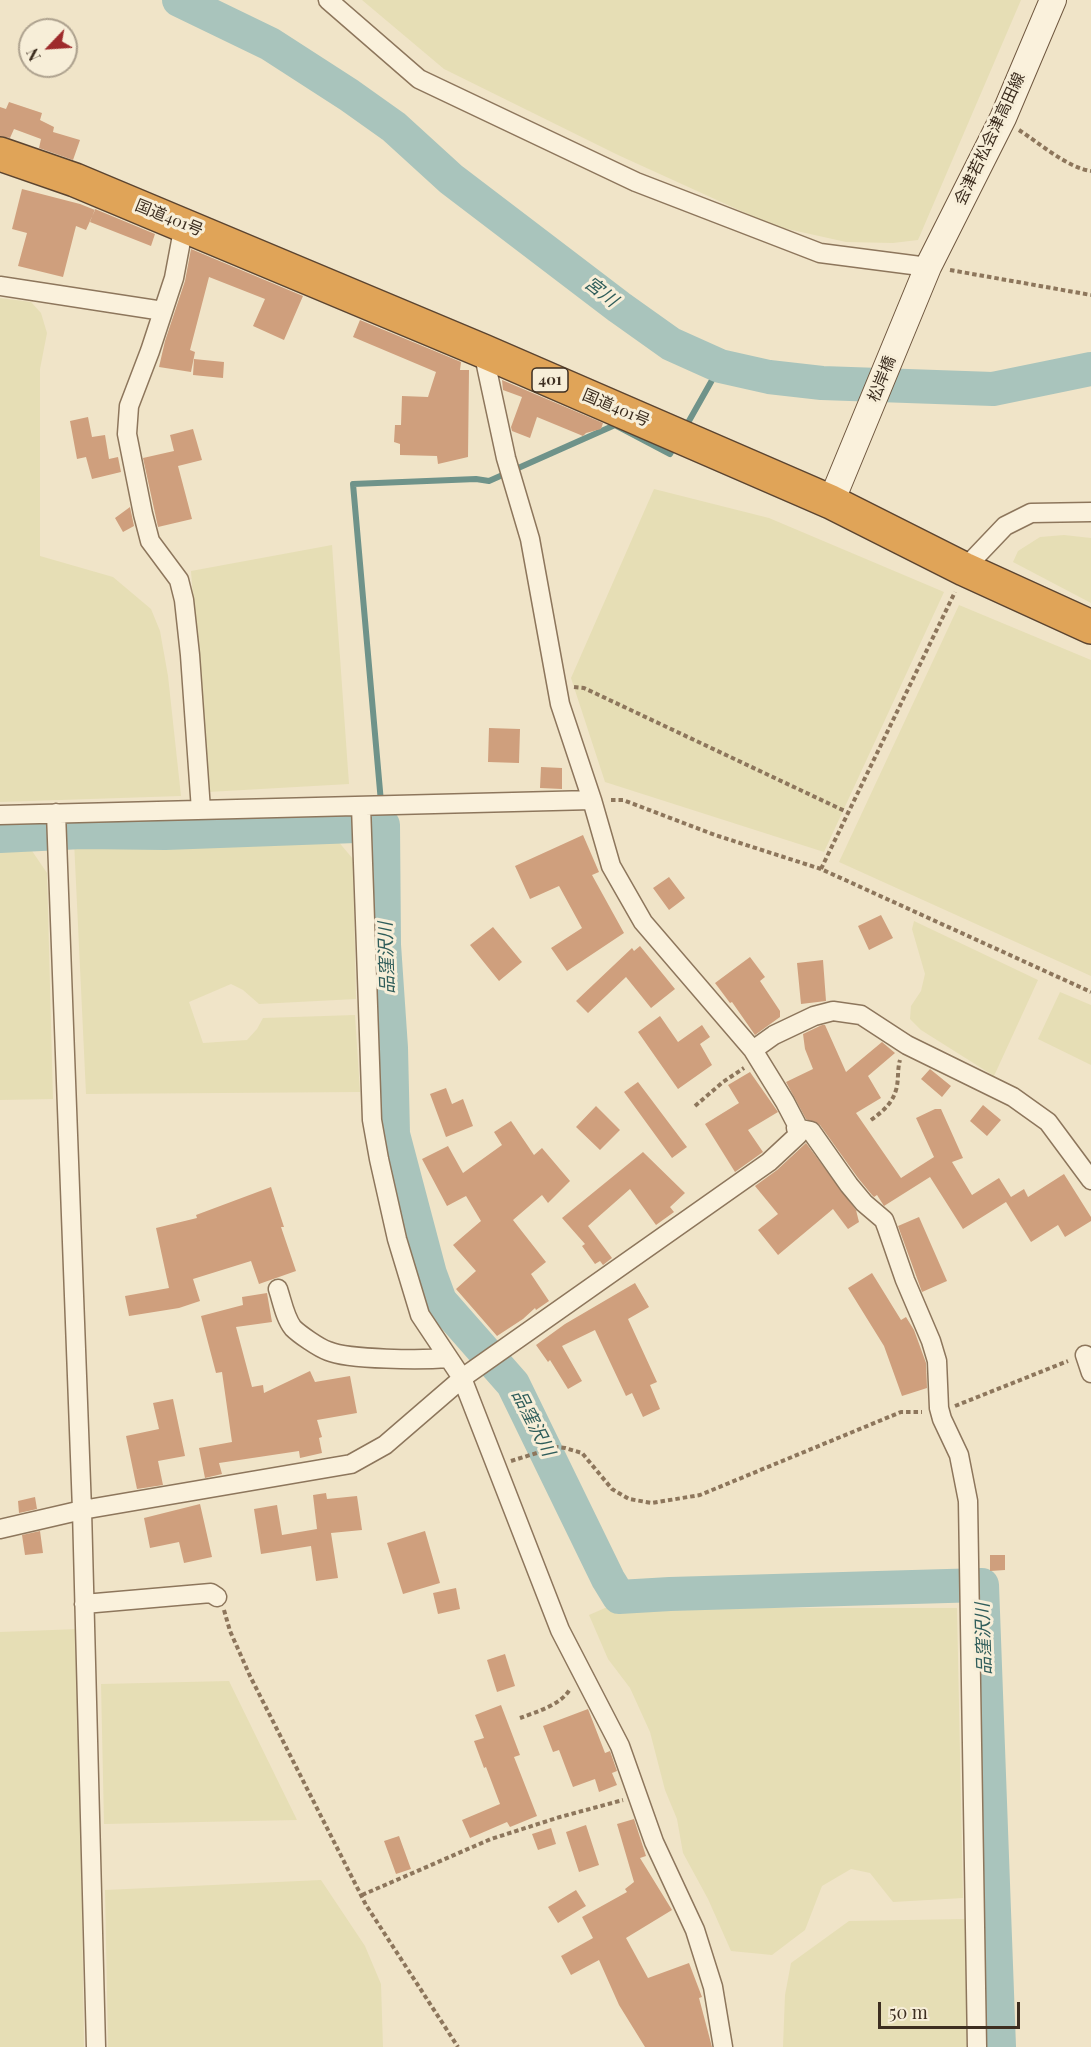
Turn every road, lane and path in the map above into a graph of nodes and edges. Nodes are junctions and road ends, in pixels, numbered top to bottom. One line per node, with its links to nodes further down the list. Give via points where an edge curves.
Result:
1 (328, 0): 7 (street, via 419,79 636,182 820,253)
2 (1053, 0): 3 (main road, 会津若松会津高田線)
3 (1003, 118): 5 (path, via 1055,154); 7 (main road, 会津若松会津高田線)
4 (0, 154): 6 (highway, 国道401号 / 401)
5 (1091, 171)
6 (184, 225): 10 (street); 11 (highway, 国道401号 / 401)
7 (926, 272): 9 (path); 12 (main road, 松岸橋)
8 (0, 286): 10 (street)
9 (1091, 295)
10 (163, 311): 19 (street, via 129,406 127,434 150,541 179,580 184,600)
11 (483, 351): 12 (highway, 国道401号 / 401); 16 (street, via 506,458 530,539)
12 (836, 491): 14 (highway, 国道401号 / 401)
13 (1091, 512): 14 (street, via 1030,513 1005,526)
14 (959, 580): 15 (highway, 国道401号 / 401); 21 (path)
15 (1091, 627)
16 (556, 685): 17 (street); 21 (path, via 584,688)
17 (592, 800): 18 (street); 23 (path, via 623,800); 26 (street, via 611,866 643,922)
18 (361, 806): 19 (street); 33 (street, via 374,1130 397,1239 420,1315)
19 (201, 810): 20 (street)
20 (56, 813): 22 (street); 38 (street)
21 (849, 813): 23 (path)
22 (0, 815)
23 (821, 869): 24 (path)
24 (1091, 992)
25 (907, 1045): 26 (street, via 861,1015 833,1011 774,1035); 28 (path, via 891,1102); 30 (street, via 1013,1097 1048,1122)
26 (756, 1054): 27 (path); 29 (street)
27 (695, 1106)
28 (871, 1120)
29 (796, 1128): 35 (street, via 798,1135 769,1162); 36 (street, via 811,1131 849,1185 884,1220 937,1361)
30 (1091, 1180)
31 (278, 1289): 33 (street, via 293,1327 328,1351 367,1357)
32 (1085, 1354): 34 (street); 36 (path)
33 (448, 1358): 35 (street)
34 (1091, 1373)
35 (462, 1378): 37 (street); 38 (street, via 385,1444 351,1464)
36 (940, 1413): 37 (path, via 901,1412 700,1495 661,1502 629,1499 612,1489 582,1453 565,1448 556,1447); 49 (street, via 959,1455 968,1502)
37 (497, 1466): 42 (street, via 560,1630)
38 (82, 1510): 39 (street); 41 (street)
39 (0, 1528)
40 (217, 1597): 41 (street, via 211,1593); 45 (path, via 250,1676)
41 (84, 1604): 46 (street)
42 (584, 1676): 43 (path, via 554,1703); 44 (street, via 621,1746)
43 (520, 1718)
44 (638, 1796): 45 (path, via 491,1839); 48 (street, via 654,1842 695,1930 713,1987)
45 (362, 1895): 47 (path)
46 (96, 2047)
47 (458, 2047)
48 (723, 2047)
49 (977, 2047)

